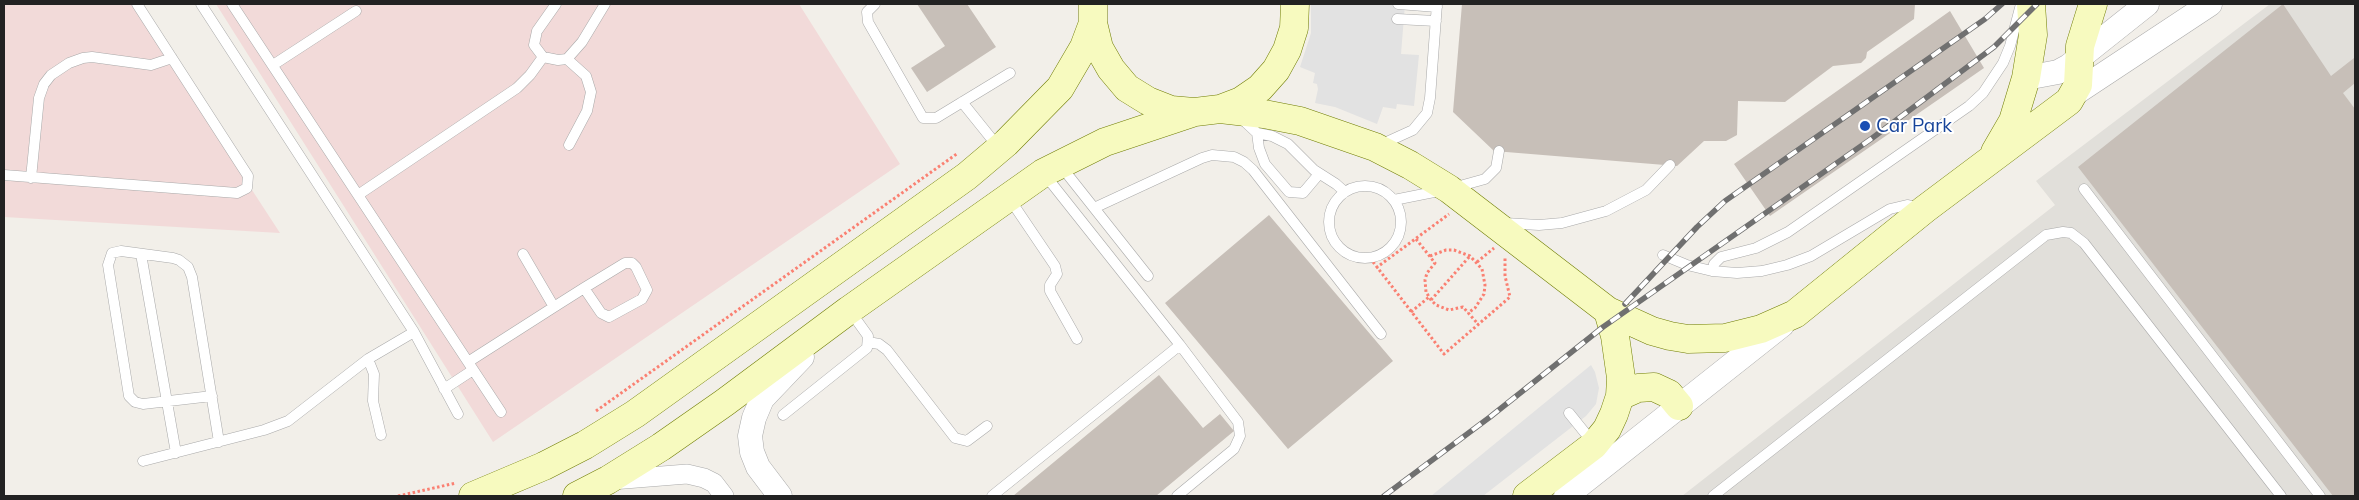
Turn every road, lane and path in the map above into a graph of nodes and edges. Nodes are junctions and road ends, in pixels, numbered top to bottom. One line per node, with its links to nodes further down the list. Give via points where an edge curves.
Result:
1 (137, 4): 20 (lane)
2 (200, 4): 72 (lane)
3 (232, 4): 23 (lane)
4 (556, 4): 19 (lane, via 534,37 537,51)
5 (605, 4): 21 (lane, via 587,36)
6 (875, 4): 27 (lane, via 868,12 868,22 920,115 927,119 936,118)
7 (1295, 4): 28 (main road, via 1294,28 1276,70 1241,101)
8 (1398, 4): 14 (lane)
9 (2021, 4): 60 (lane, via 2003,63 1983,93 1969,106 1788,232 1756,248 1721,257)
10 (2031, 4): 25 (main road, via 2033,35)
11 (2093, 4): 22 (main road, via 2083,33)
12 (2147, 4): 22 (street)
13 (2210, 4): 26 (street)
14 (1437, 5): 18 (lane)
15 (356, 11): 23 (lane)
16 (1093, 14): 28 (main road, via 1099,48 1127,88 1171,110); 30 (main road, via 1084,47 1060,88)
17 (1397, 19): 18 (lane)
18 (1436, 22): 32 (lane, via 1427,113 1419,126 1407,134)
19 (543, 57): 21 (lane); 43 (lane, via 516,88)
20 (172, 58): 39 (lane, via 151,65 83,58 51,75 39,98); 39 (lane, via 248,176 249,184 245,191)
21 (567, 59): 31 (lane, via 586,76 591,92 587,111)
22 (2079, 60): 25 (street, via 2058,72); 26 (main road, via 2078,85)
23 (273, 65): 43 (lane)
24 (1010, 73): 27 (lane)
25 (2026, 78): 34 (main road, via 2013,121)
26 (2074, 94): 34 (main road)
27 (962, 102): 30 (lane)
28 (1216, 111): 29 (lane); 32 (main road, via 1300,121); 36 (main road, via 1106,142)
29 (1257, 133): 37 (lane, via 1288,144); 37 (lane, via 1265,164 1288,192 1303,193)
30 (993, 140): 85 (path); 96 (main road, via 959,182 635,414 544,466)
31 (569, 145)
32 (1375, 147): 40 (main road)
33 (1499, 151): 40 (lane, via 1496,168 1490,176)
34 (1987, 164): 47 (main road)
35 (1670, 165): 49 (lane, via 1646,190 1613,208 1584,218)
36 (1051, 168): 44 (main road); 46 (lane); 76 (lane)
37 (1319, 174): 42 (lane)
38 (4, 176): 39 (lane)
39 (31, 178)
40 (1449, 189): 45 (lane); 49 (main road)
41 (2084, 189): 107 (lane)
42 (1345, 192): 45 (lane, via 1371,186); 57 (lane, via 1330,213 1330,231 1344,252)
43 (358, 195): 78 (lane)
44 (1008, 197): 65 (main road); 74 (lane, via 1055,266 1057,274 1050,291)
45 (1394, 200): 57 (lane, via 1401,216 1397,240 1386,252)
46 (1094, 208): 61 (lane); 73 (lane, via 1202,158 1212,155 1234,157 1253,170)
47 (1924, 209): 60 (lane, via 1907,205 1890,209 1811,256 1787,266 1754,272); 69 (main road)
48 (1457, 217): 50 (path, via 1451,212)
49 (1492, 231): 58 (path, via 1498,245); 66 (main road)
50 (1416, 239): 55 (path); 59 (path)
51 (1506, 251): 70 (path, via 1505,276 1510,297)
52 (141, 254): 80 (lane, via 179,260 190,272); 82 (lane); 82 (lane, via 116,251 108,261 128,392 132,400 139,403)
53 (522, 254): 64 (lane)
54 (1663, 255): 60 (lane)
55 (1430, 256): 56 (path, via 1446,250); 63 (path, via 1435,263 1425,280)
56 (1470, 256): 58 (path); 63 (path)
57 (1370, 258): 59 (path)
58 (1477, 262): 68 (path, via 1484,277 1484,294)
59 (1376, 268): 67 (path)
60 (1712, 271)
61 (1148, 276)
62 (584, 288): 62 (lane, via 628,262 636,267 646,290 642,299 609,317 601,313); 64 (lane)
63 (1430, 298): 67 (path); 68 (path, via 1442,308 1463,307)
64 (554, 307): 78 (lane)
65 (849, 310): 71 (main road); 75 (lane, via 865,331)
66 (1608, 311): 69 (main road, via 1652,331 1688,339 1725,338 1761,329); 81 (main road, via 1621,378)
67 (1411, 312): 70 (path, via 1444,354)
68 (1468, 313): 70 (path)
69 (1795, 314): 83 (street)
70 (1478, 324)
71 (822, 330): 95 (main road, via 724,403); 100 (street, via 807,353 762,399 754,418 750,436 752,452 758,467)
72 (414, 332): 77 (lane); 79 (lane)
73 (1381, 334)
74 (1077, 339)
75 (868, 342): 88 (lane, via 863,353); 89 (lane, via 886,350 955,438 967,441)
76 (1180, 345): 101 (lane); 102 (lane, via 1235,416 1240,436 1234,449)
77 (368, 359): 90 (lane, via 374,374 373,401); 91 (lane, via 288,421)
78 (470, 366): 79 (lane); 84 (lane)
79 (444, 388): 87 (lane)
80 (212, 396): 82 (lane); 91 (lane)
81 (1620, 396): 83 (main road, via 1638,388 1654,387 1669,394); 92 (main road, via 1607,429)
82 (167, 401): 93 (lane)
83 (1679, 406): 104 (street)
84 (501, 412)
85 (594, 412)
86 (1568, 413): 92 (lane)
87 (458, 414)
88 (783, 415)
89 (987, 426)
90 (381, 435)
91 (219, 442): 93 (lane)
92 (1594, 445): 103 (main road)
93 (176, 453): 94 (lane)
94 (143, 461)
95 (608, 480): 98 (main road); 99 (street, via 688,474 714,483)
96 (465, 489): 97 (path)
97 (398, 496)
98 (577, 496)
99 (724, 496)
100 (780, 496)
101 (992, 496)
102 (1177, 496)
103 (1527, 496)
104 (1566, 496)
105 (1713, 496): 106 (lane, via 2046,235 2062,232 2071,233 2084,242)
106 (2281, 496)
107 (2320, 496)

